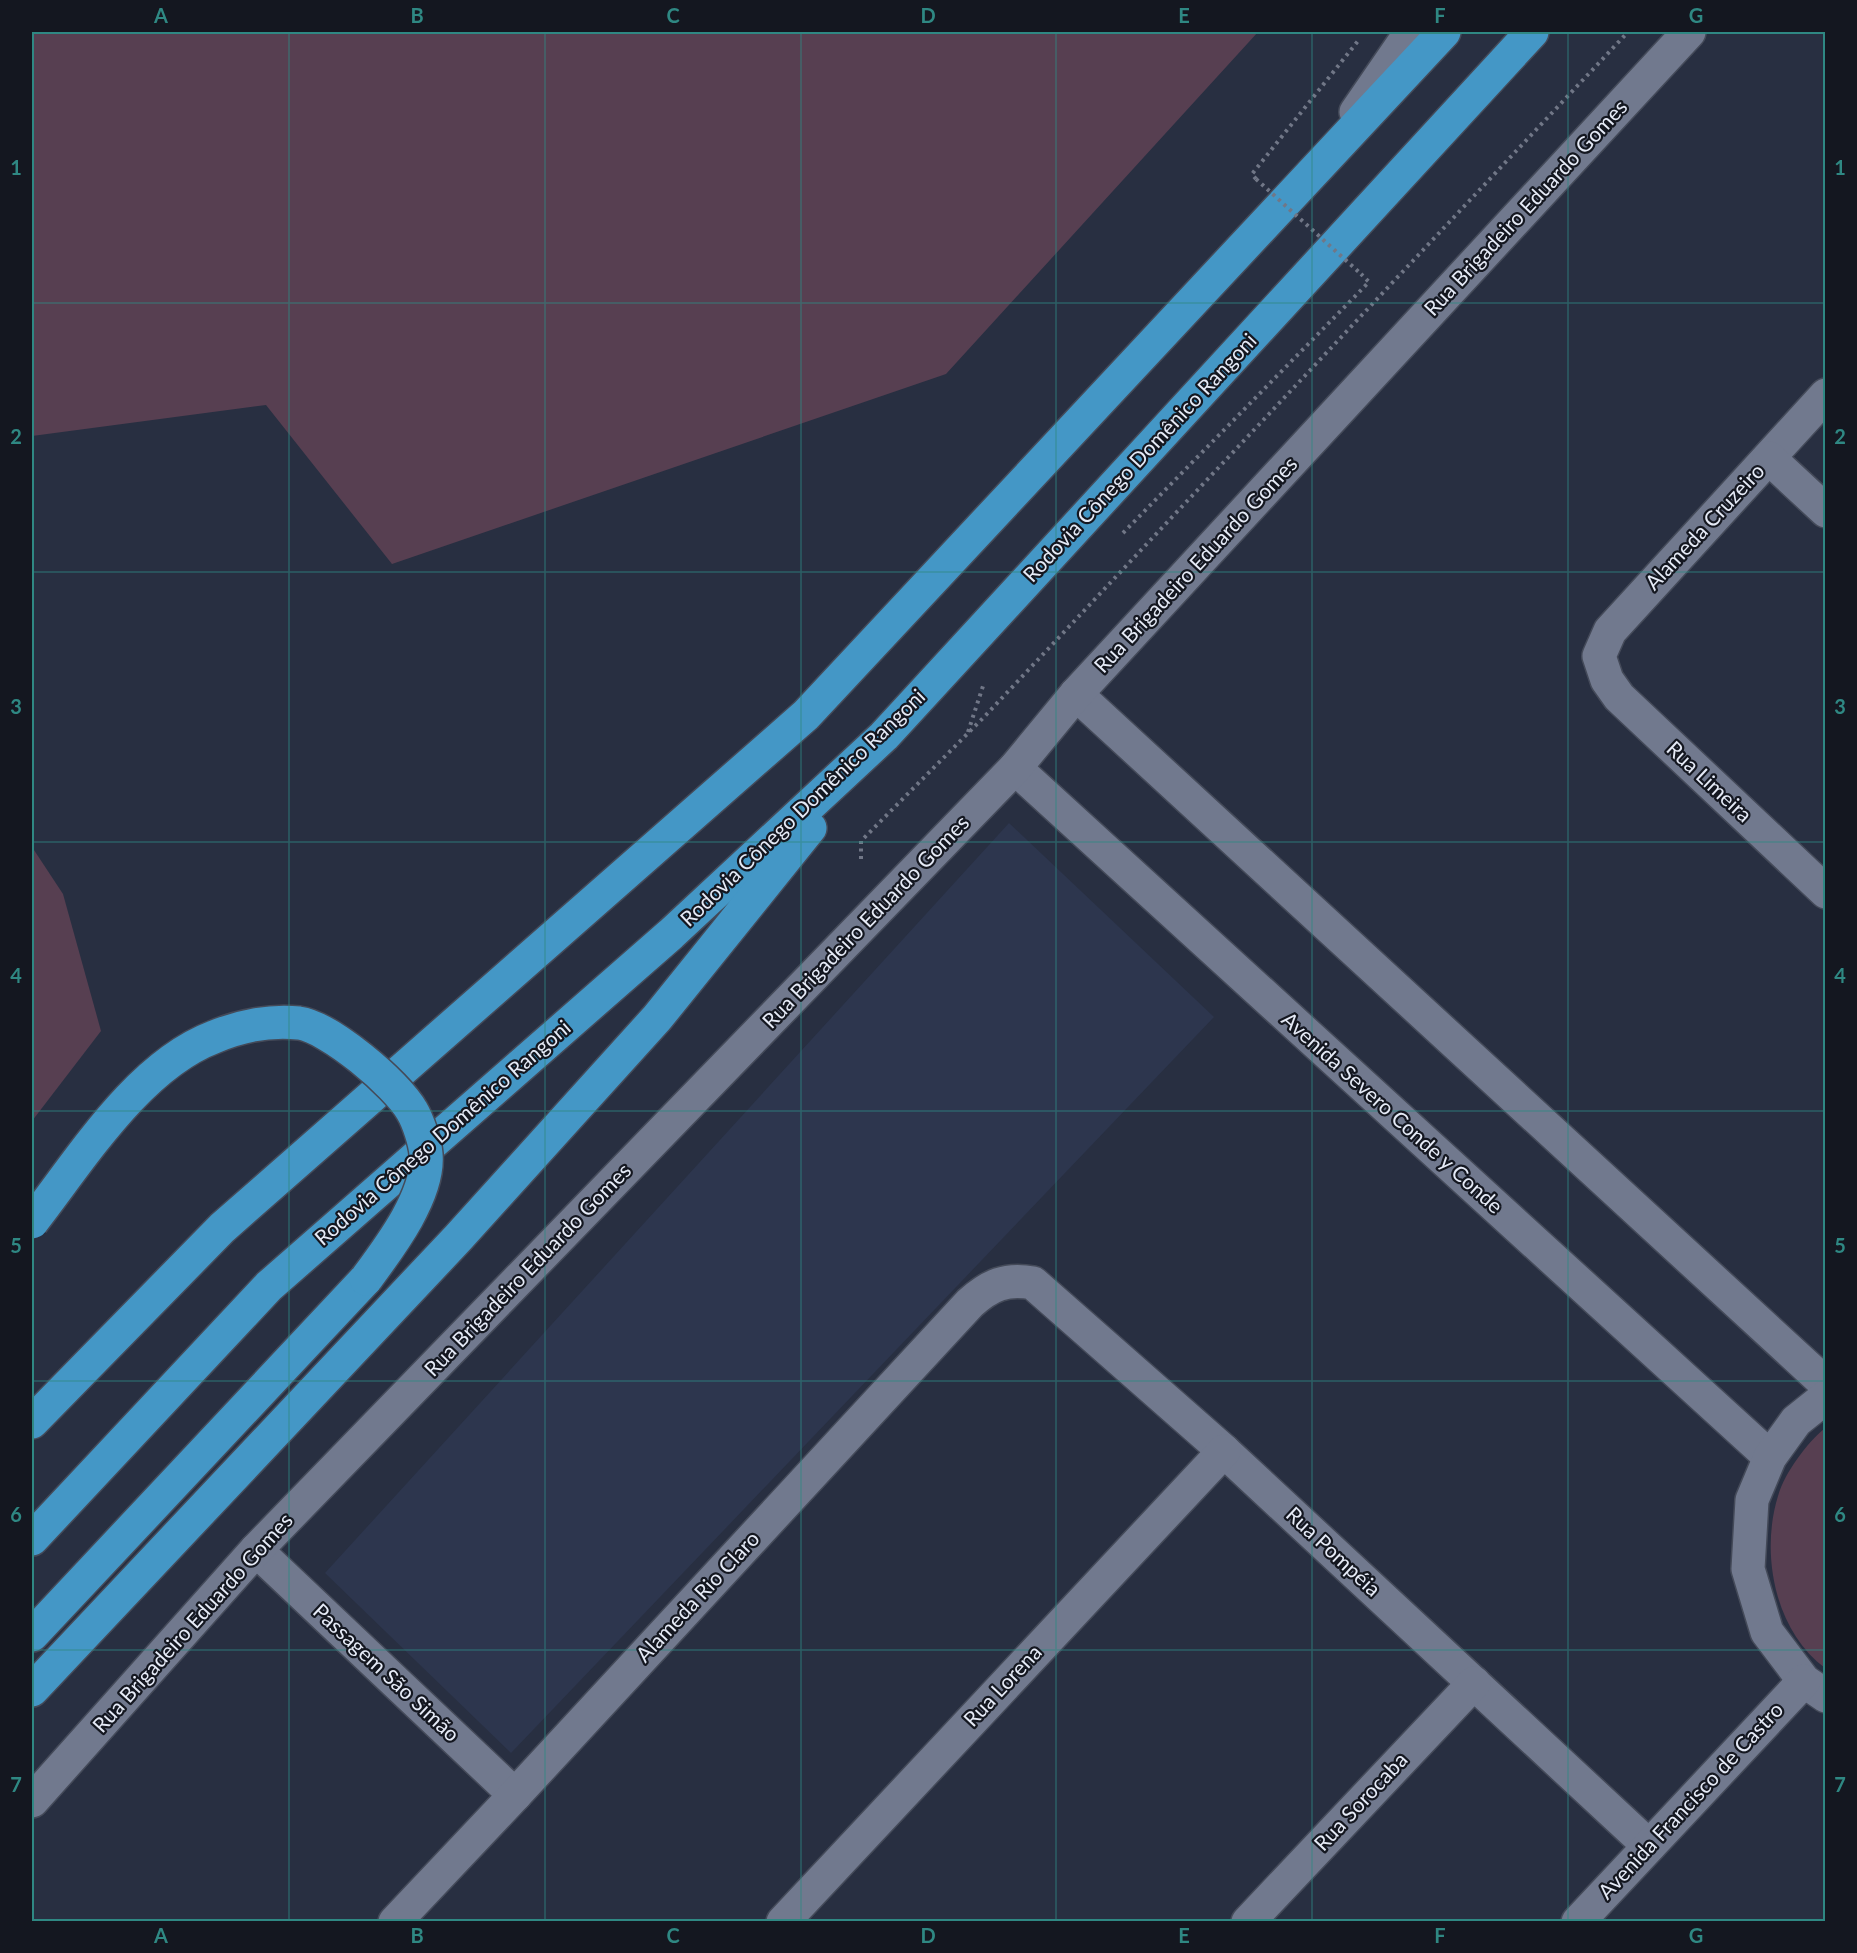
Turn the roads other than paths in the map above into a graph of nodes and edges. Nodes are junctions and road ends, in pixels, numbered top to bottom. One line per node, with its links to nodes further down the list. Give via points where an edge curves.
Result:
1 (1411, 32): 5 (street)
2 (1444, 32): 5 (highway)
3 (1532, 32): 11 (highway, Rodovia Cônego Domênico Rangoni)
4 (1689, 32): 10 (street, Rua Brigadeiro Eduardo Gomes)
5 (1318, 169): 18 (highway, via 806,715 222,1228)
6 (1826, 395): 7 (street, Alameda Cruzeiro)
7 (1769, 458): 8 (street); 9 (street, Alameda Cruzeiro, via 1610,631 1599,656)
8 (1826, 511)
9 (1601, 666): 13 (street, Rua Limeira, via 1631,710)
10 (1076, 694): 12 (street, Rua Brigadeiro Eduardo Gomes); 16 (street)
11 (884, 736): 21 (highway, Rodovia Cônego Domênico Rangoni, via 671,934 268,1286); 26 (highway, via 657,1018 458,1238)
12 (1015, 768): 20 (street, Avenida Severo Conde y Conde); 22 (street, Rua Brigadeiro Eduardo Gomes)
13 (1826, 892)
14 (32, 1222): 23 (highway, bridge, via 135,1091 171,1060 214,1037 268,1022 301,1023 327,1033 374,1069 412,1110 426,1154 420,1191 388,1250 366,1279)
15 (1005, 1280): 19 (street, Rua Pompéia, via 1034,1283); 27 (street, Alameda Rio Claro, via 970,1303)
16 (1826, 1383)
17 (1826, 1397): 20 (street, via 1796,1421)
18 (32, 1422)
19 (1224, 1451): 24 (street, Rua Pompéia); 31 (street, Rua Lorena)
20 (1770, 1457): 25 (street, via 1752,1500 1748,1569 1767,1632)
21 (32, 1539)
22 (256, 1550): 27 (street, Passagem São Simão); 28 (street, Rua Brigadeiro Eduardo Gomes)
23 (32, 1635)
24 (1473, 1683): 29 (street, Rua Pompéia); 32 (street, Rua Sorocaba)
25 (1815, 1688): 29 (street, Avenida Francisco de Castro)
26 (32, 1690)
27 (516, 1795): 30 (street, Alameda Rio Claro)
28 (32, 1801)
29 (1649, 1846): 33 (street, Avenida Francisco de Castro)
30 (399, 1920)
31 (783, 1922)
32 (1248, 1922)
33 (1578, 1922)

